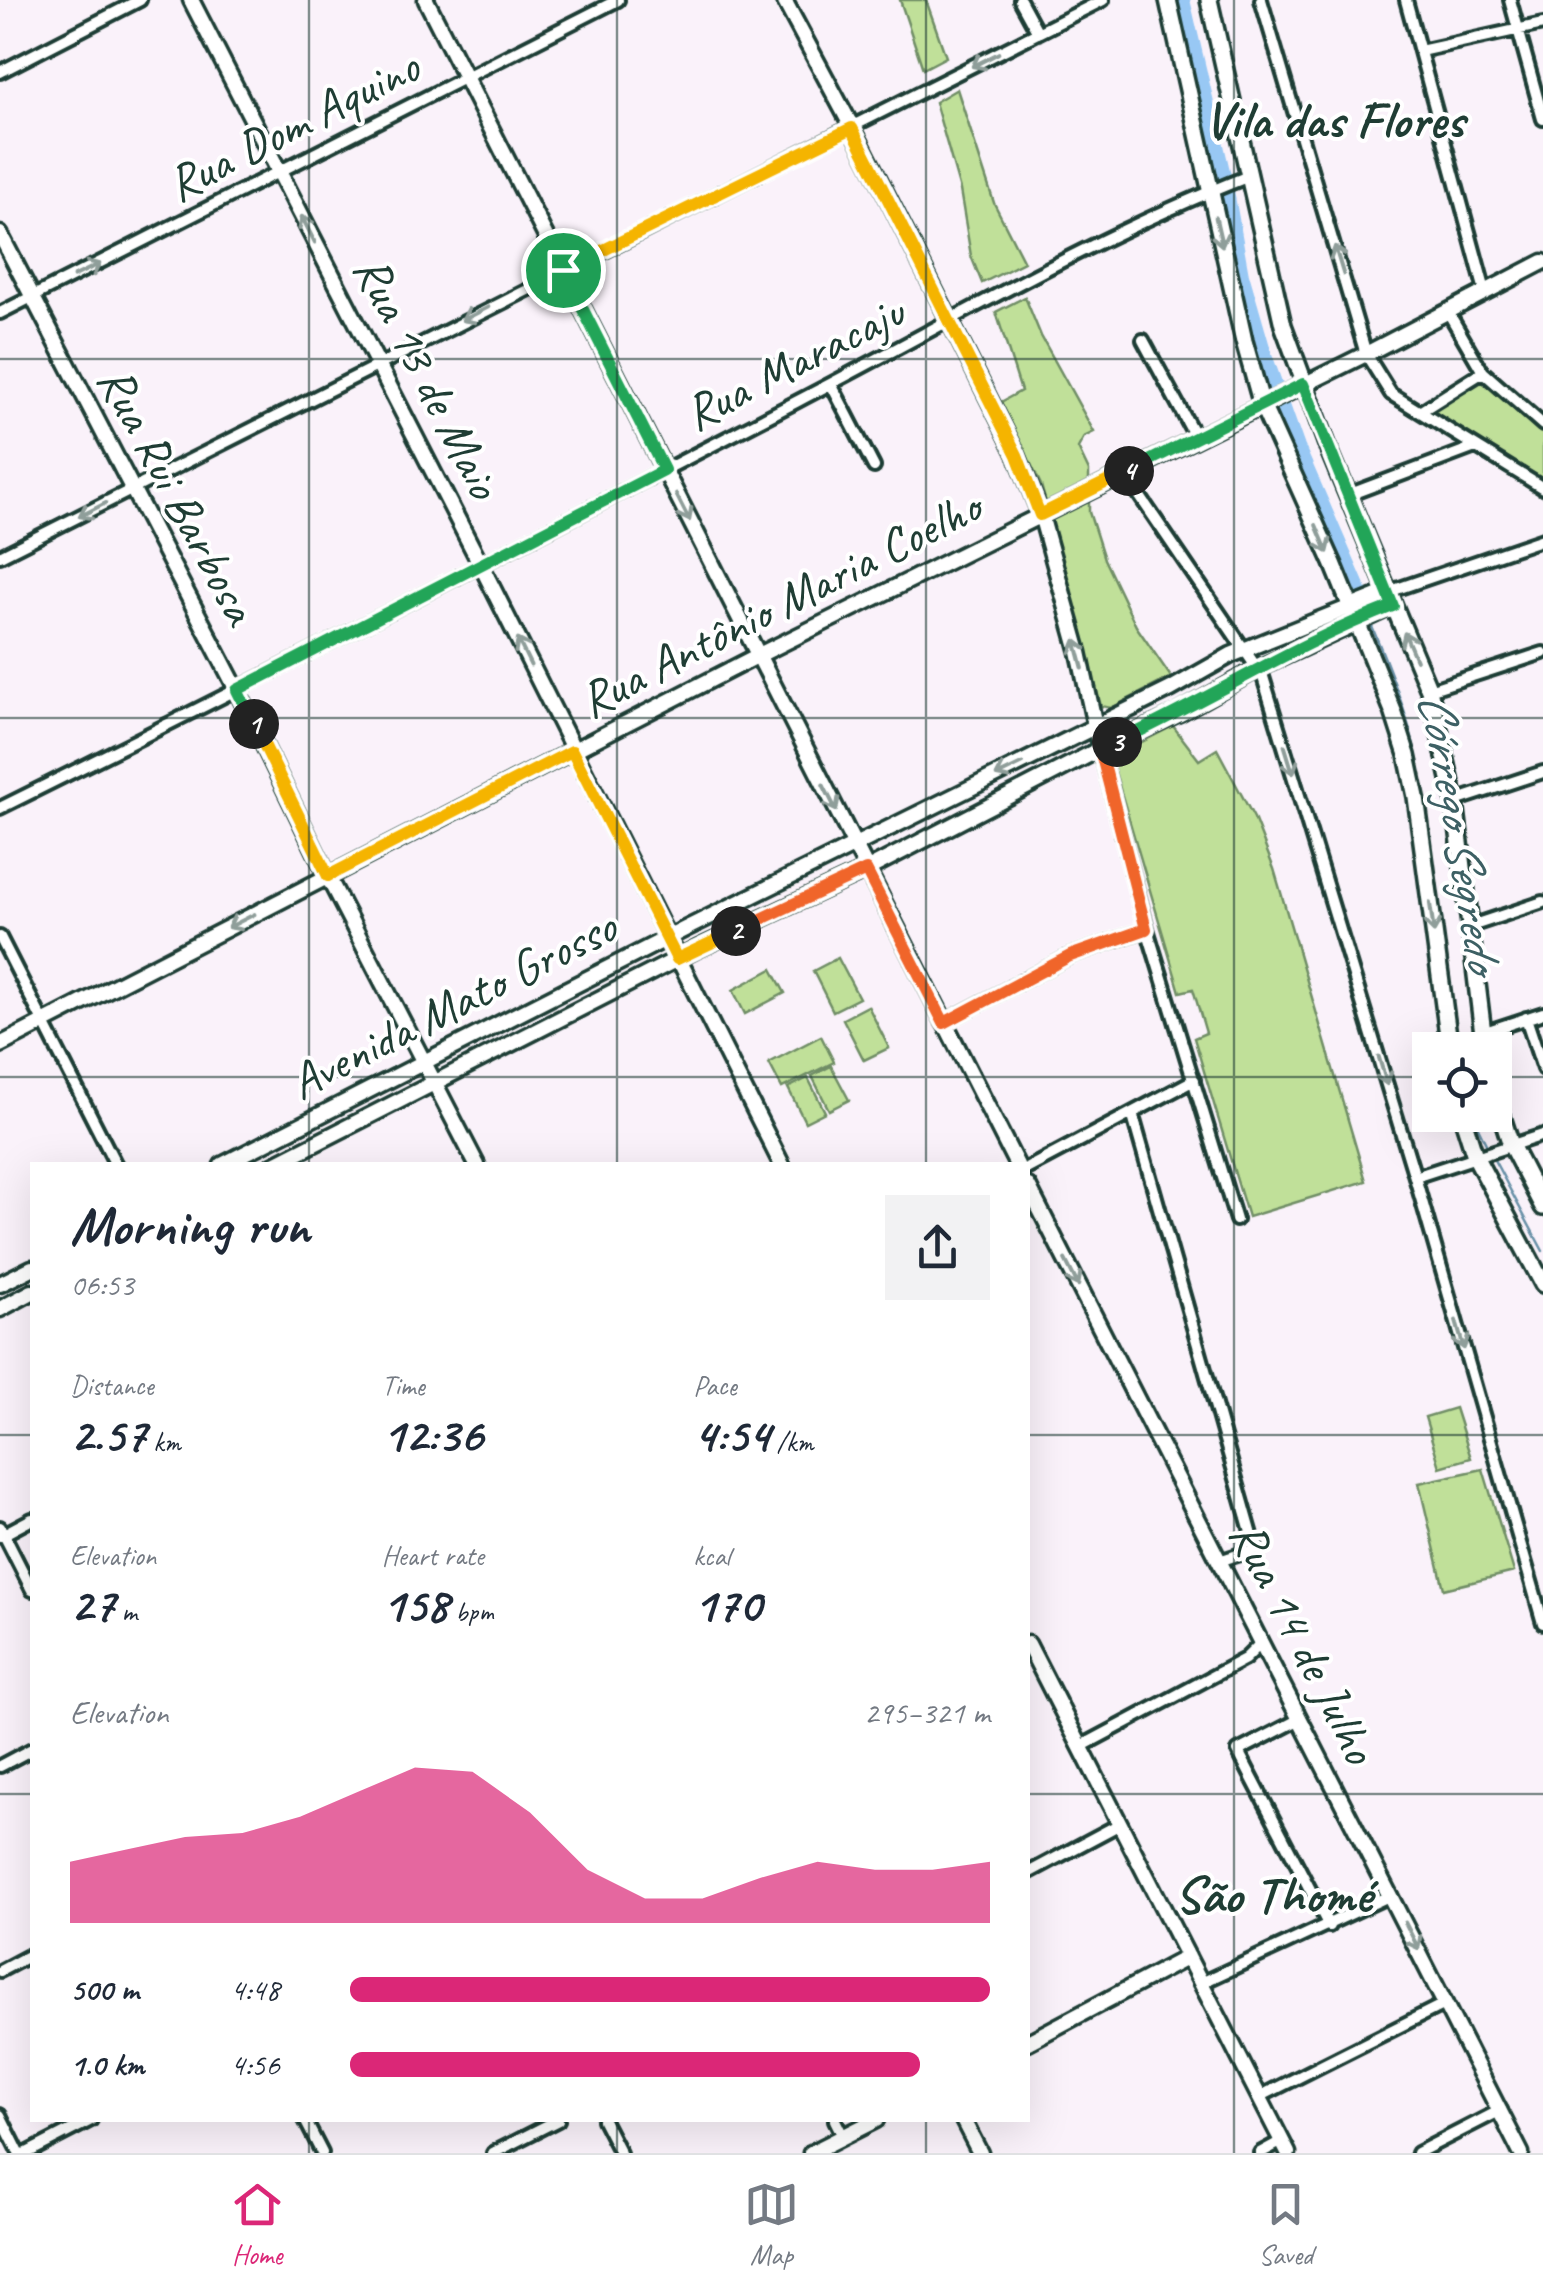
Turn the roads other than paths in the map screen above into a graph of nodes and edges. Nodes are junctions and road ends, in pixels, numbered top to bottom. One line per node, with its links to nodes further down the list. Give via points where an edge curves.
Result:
1 (140, 0): 17 (street)
2 (191, 0): 21 (street, Rua 13 de Maio)
3 (426, 0): 18 (street)
4 (618, 0): 18 (street, Rua Dom Aquino)
5 (784, 0): 20 (street)
6 (1020, 0): 15 (street)
7 (1103, 0): 15 (street)
8 (1168, 0): 23 (main road)
9 (1209, 0): 22 (main road)
10 (1262, 0): 33 (street, one-way to 10)
11 (1406, 0): 16 (street)
12 (1510, 0): 14 (street)
13 (1543, 24): 14 (street)
14 (1518, 29): 16 (street); 19 (street)
15 (1038, 34): 20 (street, one-way to 20)
16 (1420, 51): 27 (street)
17 (0, 72)
18 (465, 77): 21 (street, Rua Dom Aquino); 26 (street)
19 (1543, 119)
20 (852, 128): 26 (street); 31 (street)
21 (279, 172): 28 (street, Rua Dom Aquino, one-way to 21); 34 (street, Rua 13 de Maio, one-way to 21)
22 (1245, 177): 23 (street, Rua Maracaju); 37 (main road)
23 (1214, 189): 31 (street, Rua Maracaju); 38 (main road, one-way to 38, via 1244,341)
24 (0, 234): 28 (street, Rua Rui Barbosa)
25 (1543, 262): 27 (street, Rua Antônio Maria Coelho)
26 (563, 270): 34 (street, one-way to 34); 44 (street)
27 (1485, 291): 29 (street, Rua Antônio Maria Coelho)
28 (32, 297): 30 (street, Rua Dom Aquino); 47 (street, Rua Rui Barbosa)
29 (1448, 312): 33 (street, Rua Antônio Maria Coelho); 35 (street)
30 (0, 313)
31 (950, 322): 36 (street, Rua Maracaju); 49 (street)
32 (1143, 340): 41 (street)
33 (1366, 354): 37 (street, Rua Antônio Maria Coelho); 39 (street, via 1391,394)
34 (377, 364): 47 (street); 52 (street, Rua 13 de Maio)
35 (1482, 372): 39 (street); 40 (street)
36 (831, 384): 43 (street); 44 (street, Rua Maracaju)
37 (1299, 386): 38 (street, Rua Antônio Maria Coelho); 48 (main road)
38 (1269, 401): 41 (street, Rua Antônio Maria Coelho); 54 (main road, one-way to 54)
39 (1421, 412): 42 (street)
40 (1543, 424)
41 (1196, 438): 45 (street, Rua Antônio Maria Coelho)
42 (1474, 446): 46 (street); 48 (street)
43 (874, 467)
44 (664, 470): 52 (street, Rua Maracaju); 58 (street, one-way to 58)
45 (1124, 473): 49 (street, Rua Antônio Maria Coelho); 56 (street)
46 (1543, 488)
47 (130, 490): 51 (street, one-way to 51); 60 (street, Rua Rui Barbosa)
48 (1348, 495): 53 (main road)
49 (1040, 515): 58 (street, Rua Antônio Maria Coelho); 62 (street, one-way to 49)
50 (1543, 539): 53 (street)
51 (0, 556)
52 (481, 565): 60 (street, Rua Maracaju); 64 (street, Rua 13 de Maio, one-way to 52)
53 (1386, 601): 54 (street, Avenida Mato Grosso); 55 (street, Avenida Mato Grosso); 61 (main road, one-way to 53)
54 (1356, 603): 55 (main road); 56 (street, Avenida Mato Grosso)
55 (1362, 619): 59 (street, Avenida Mato Grosso); 81 (main road, one-way to 81, via 1416,797)
56 (1244, 650): 59 (street); 62 (street, Avenida Mato Grosso)
57 (1543, 653): 61 (street)
58 (757, 656): 64 (street, Rua Antônio Maria Coelho); 68 (street, one-way to 68)
59 (1258, 668): 63 (street, Avenida Mato Grosso); 102 (street, one-way to 102)
60 (237, 690): 67 (street, Rua Maracaju); 70 (street, Rua Rui Barbosa)
61 (1428, 690): 66 (main road)
62 (1096, 727): 63 (street); 68 (street, Avenida Mato Grosso, one-way to 68)
63 (1100, 749): 69 (street, Avenida Mato Grosso); 73 (street)
64 (572, 751): 70 (street, Rua Antônio Maria Coelho); 75 (street, Rua 13 de Maio)
65 (1543, 772): 66 (street)
66 (1455, 801): 72 (main road)
67 (0, 808)
68 (855, 848): 69 (street); 75 (street, Avenida Mato Grosso)
69 (866, 870): 76 (street, Avenida Mato Grosso); 80 (street)
70 (328, 876): 79 (street, Rua Antônio Maria Coelho, one-way to 79); 85 (street, Rua Rui Barbosa)
71 (1543, 902): 72 (street)
72 (1471, 926): 82 (main road)
73 (1146, 929): 80 (street, via 1070,956); 87 (street)
74 (0, 938): 79 (street)
75 (666, 938): 76 (street, Rua 13 de Maio); 85 (street, Avenida Mato Grosso)
76 (677, 959): 88 (street, Avenida Mato Grosso); 99 (street, Rua 13 de Maio)
77 (1543, 1013): 78 (street)
78 (1526, 1018): 83 (street); 86 (street)
79 (43, 1022): 84 (street, Rua Antônio Maria Coelho); 95 (street)
80 (944, 1023): 100 (street)
81 (1448, 1032)
82 (1483, 1032)
83 (1502, 1032)
84 (0, 1045)
85 (423, 1062): 88 (street, Rua Rui Barbosa); 96 (street, Avenida Mato Grosso)
86 (1543, 1069)
87 (1194, 1080): 89 (street); 105 (street)
88 (434, 1083): 97 (street, Avenida Mato Grosso); 98 (street, Rua Rui Barbosa)
89 (1132, 1113): 101 (street); 114 (street, via 1256,1549)
90 (1468, 1132): 94 (main road)
91 (1506, 1132): 93 (main road)
92 (1543, 1135): 93 (street)
93 (1510, 1146): 94 (street); 104 (main road)
94 (1476, 1156): 102 (street); 108 (main road)
95 (114, 1162)
96 (228, 1162)
97 (279, 1162)
98 (475, 1162)
99 (780, 1162)
100 (1015, 1162)
101 (1030, 1167)
102 (1414, 1177): 116 (street, one-way to 116)
103 (1030, 1190): 114 (street, Rua 14 de Julho, one-way to 114)
104 (1543, 1208)
105 (1236, 1220)
106 (30, 1269): 107 (street); 109 (street, via 24,1286)
107 (0, 1284)
108 (1543, 1284)
109 (30, 1295)
110 (30, 1297): 111 (street)
111 (0, 1309)
112 (30, 1520): 113 (street)
113 (1, 1532): 115 (street)
114 (1219, 1560): 117 (street, Rua 14 de Julho)
115 (30, 1586)
116 (1543, 1623)
117 (1261, 1643): 119 (street, Rua 14 de Julho); 120 (street, via 1245,1659)
118 (1030, 1648): 120 (street)
119 (1300, 1719): 125 (street, Rua 14 de Julho); 126 (street, via 1238,1750)
120 (1080, 1747): 123 (street)
121 (30, 1750): 122 (street)
122 (0, 1766)
123 (1120, 1824): 124 (street); 128 (street)
124 (1030, 1872)
125 (1391, 1895): 126 (street); 131 (street, Rua 14 de Julho, one-way to 131)
126 (1329, 1926): 130 (street)
127 (30, 1955): 129 (street)
128 (1188, 1957): 130 (street); 132 (street)
129 (0, 1971)
130 (1201, 1983): 133 (street)
131 (1446, 2002): 133 (street); 134 (street, Rua 14 de Julho)
132 (1030, 2041)
133 (1260, 2098): 144 (street)
134 (1501, 2110): 153 (street); 154 (street, Rua 14 de Julho)
135 (0, 2115): 145 (street)
136 (87, 2122): 146 (street)
137 (307, 2122): 147 (street)
138 (554, 2122): 148 (street)
139 (604, 2122): 149 (street)
140 (835, 2122): 143 (street)
141 (872, 2122): 143 (street)
142 (965, 2122): 151 (street)
143 (843, 2136): 150 (street)
144 (1285, 2147): 152 (street)
145 (19, 2153)
146 (27, 2153)
147 (322, 2153)
148 (493, 2153)
149 (620, 2153)
150 (811, 2153)
151 (980, 2153)
152 (1260, 2153)
153 (1417, 2153)
154 (1522, 2153)

